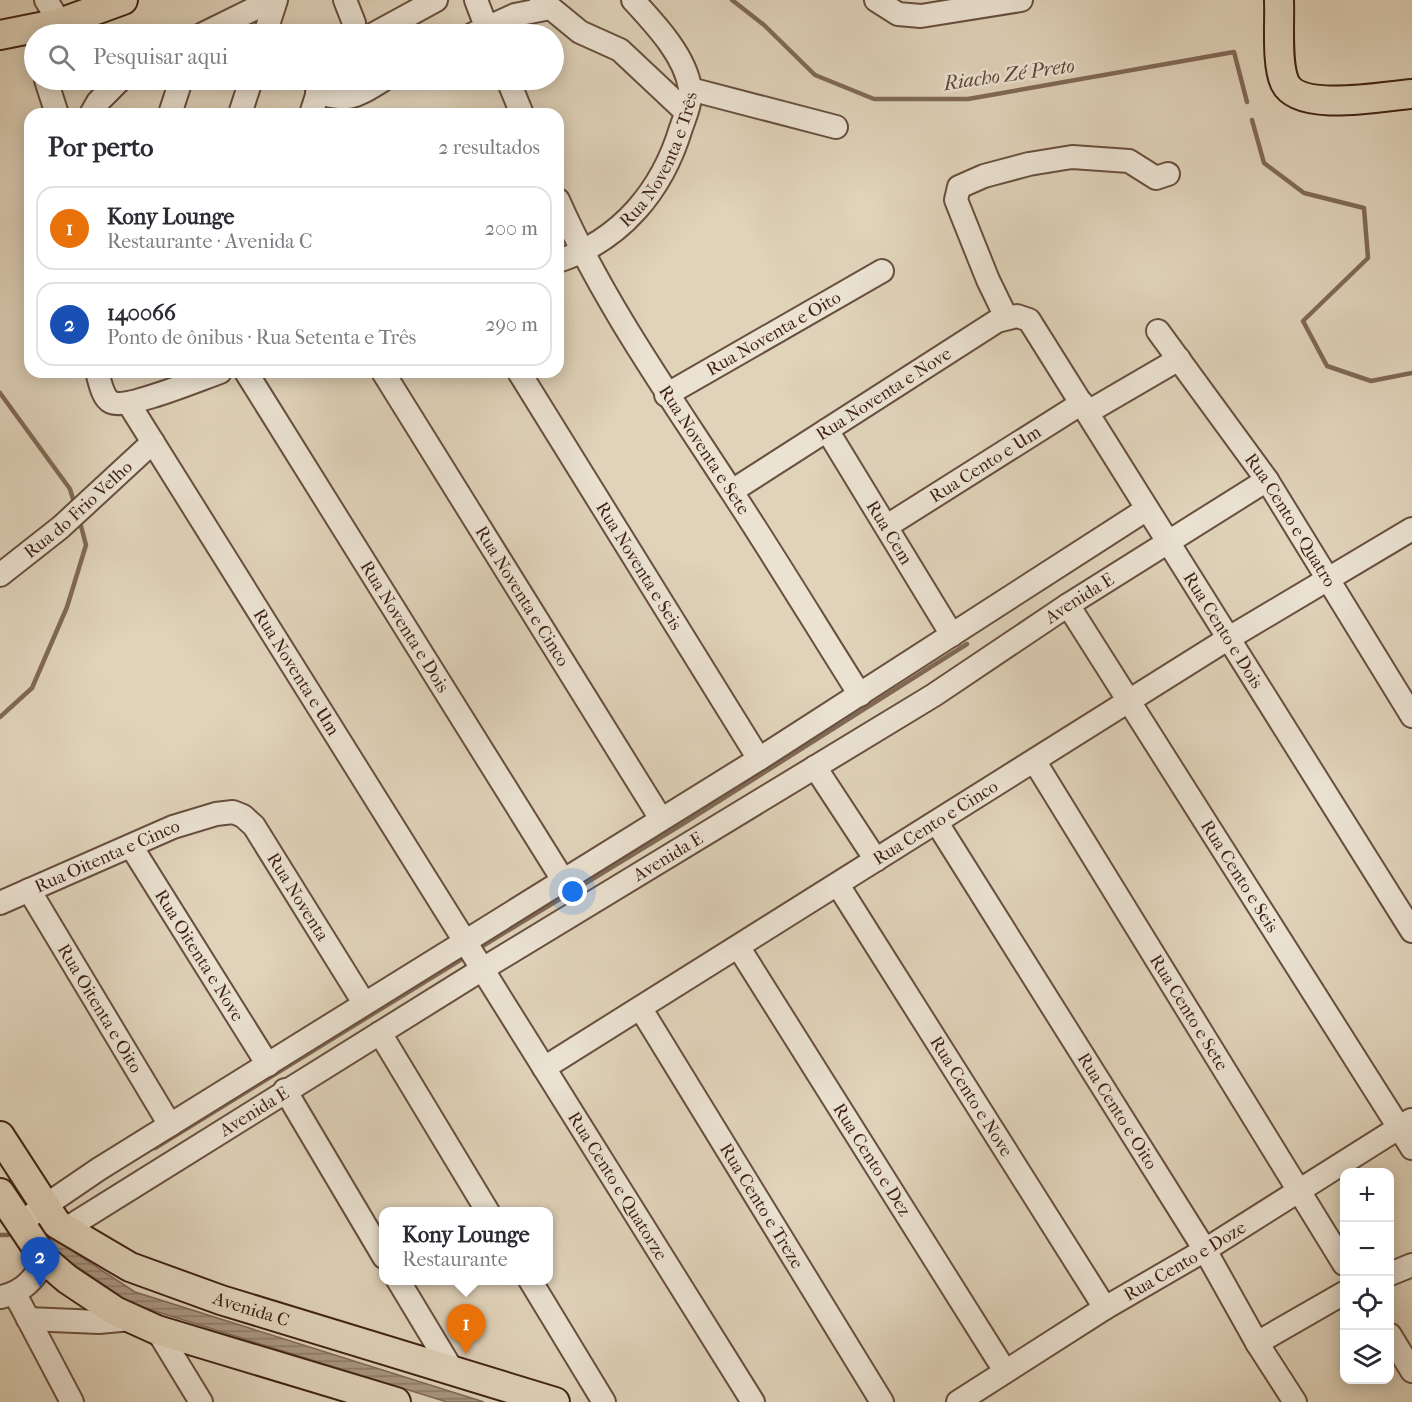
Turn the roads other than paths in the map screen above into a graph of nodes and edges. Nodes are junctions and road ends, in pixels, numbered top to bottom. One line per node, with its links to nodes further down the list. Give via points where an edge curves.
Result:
1 (123, 0): 11 (main road)
2 (274, 0): 13 (street); 14 (street)
3 (345, 0): 15 (street)
4 (436, 0): 16 (street)
5 (476, 0): 17 (street)
6 (633, 0): 21 (street, Rua Noventa e Três, via 668,43)
7 (876, 0): 9 (street, via 898,14 921,16)
8 (1279, 0): 28 (main road, via 1284,81 1300,97 1321,101)
9 (1013, 1)
10 (545, 4): 18 (street); 35 (street, via 580,32 620,50)
11 (53, 11): 12 (main road)
12 (42, 24)
13 (224, 24)
14 (268, 24)
15 (354, 24)
16 (392, 24)
17 (481, 24)
18 (498, 24)
19 (24, 34): 20 (main road)
20 (0, 35)
21 (690, 89): 35 (street, Rua Noventa e Três); 36 (street)
22 (49, 90): 30 (street)
23 (110, 90): 31 (street)
24 (178, 90): 32 (street)
25 (248, 90): 33 (street)
26 (365, 90): 29 (street, via 349,99)
27 (512, 90): 34 (street)
28 (1412, 94)
29 (317, 95)
30 (55, 108)
31 (94, 108)
32 (172, 108)
33 (242, 108)
34 (520, 108)
35 (686, 112): 39 (street, Rua Noventa e Três, via 675,149 655,188 604,239)
36 (836, 127)
37 (1168, 174): 42 (street, via 1155,178 1129,161 1072,158 1029,164 959,187 956,200)
38 (564, 214): 39 (street, Rua Noventa e Sete)
39 (581, 253): 40 (street, Rua Noventa e Três); 50 (street, Rua Noventa e Sete)
40 (564, 259)
41 (882, 271): 50 (street, Rua Noventa e Oito)
42 (1006, 317): 52 (street, Rua Cento e Dois, via 1023,317 1037,329); 53 (street, Rua Noventa e Nove)
43 (1158, 331): 44 (street, Rua Cento e Quatro)
44 (1179, 359): 52 (street, Rua Cento e Um); 55 (street, Rua Cento e Quatro)
45 (99, 378): 51 (street, via 111,402)
46 (203, 378): 51 (street)
47 (250, 378): 77 (street, Rua Noventa e Dois)
48 (387, 378): 73 (street, Rua Noventa e Cinco)
49 (523, 378): 69 (street, Rua Noventa e Seis)
50 (666, 395): 56 (street, Rua Noventa e Sete)
51 (129, 404): 54 (street, Rua Noventa e Um)
52 (1085, 408): 57 (street, Rua Cento e Dois); 58 (street, Rua Cento e Um)
53 (827, 430): 56 (street, Rua Noventa e Nove); 58 (street, Rua Cem)
54 (153, 442): 61 (street, Rua do Frio Velho, via 61,527); 82 (street, Rua Noventa e Um)
55 (1267, 480): 60 (street, Avenida E); 62 (street, Rua Cento e Quatro)
56 (732, 491): 66 (street, Rua Noventa e Sete)
57 (1147, 508): 60 (street, Rua Cento e Dois); 64 (street, Avenida E)
58 (887, 526): 64 (street, Rua Cem)
59 (1412, 530): 62 (street, Rua Cento e Cinco)
60 (1170, 541): 63 (street, Avenida E); 65 (street, Rua Cento e Dois)
61 (0, 575)
62 (1328, 579): 65 (street, Rua Cento e Cinco); 68 (street, Rua Cento e Quatro)
63 (1068, 605): 67 (street, Rua Cento e Seis); 71 (street, Avenida E, via 934,695)
64 (952, 635): 66 (street, Avenida E)
65 (1229, 638): 67 (street, Rua Cento e Cinco); 81 (street, Rua Cento e Dois)
66 (860, 695): 69 (street, Avenida E)
67 (1131, 701): 70 (street, Rua Cento e Cinco); 91 (street, Rua Cento e Seis)
68 (1412, 716)
69 (759, 759): 73 (street, Avenida E)
70 (1035, 762): 74 (street, Rua Cento e Cinco); 95 (street, Rua Cento e Sete)
71 (815, 767): 76 (street); 84 (street, Avenida E)
72 (216, 813): 75 (street, Rua Oitenta e Cinco); 85 (street, Rua Noventa, via 233,812 254,826)
73 (661, 819): 77 (street, Avenida E)
74 (937, 823): 76 (street, Rua Cento e Cinco); 102 (street, Rua Cento e Oito)
75 (130, 846): 79 (street, Rua Oitenta e Cinco); 88 (street, Rua Oitenta e Nove)
76 (876, 860): 78 (street, Rua Cento e Cinco)
77 (563, 880): 82 (street, Avenida E)
78 (838, 885): 83 (street, Rua Cento e Cinco); 111 (street, Rua Cento e Nove)
79 (29, 890): 80 (street, Rua Oitenta e Cinco); 92 (street, Rua Oitenta e Oito)
80 (0, 903)
81 (1412, 931)
82 (464, 943): 84 (street, Rua Noventa e Um); 85 (street, Avenida E)
83 (739, 948): 86 (street, Rua Cento e Cinco); 118 (street, Rua Cento e Dez)
84 (481, 970): 87 (street, Avenida E); 89 (street, Rua Cento e Quatorze)
85 (364, 1003): 88 (street, Avenida E)
86 (641, 1009): 89 (street, Rua Cento e Cinco); 127 (street, Rua Cento e Treze)
87 (380, 1033): 90 (street, Avenida E); 98 (street)
88 (268, 1065): 92 (street, Avenida E)
89 (544, 1068): 126 (street, Rua Cento e Quatorze)
90 (285, 1090): 100 (street, Avenida E); 101 (street)
91 (1406, 1123): 94 (street, Rua Cento e Seis); 95 (street, Rua Cento e Doze)
92 (170, 1125): 97 (street, Avenida E)
93 (0, 1136): 97 (main road, Avenida C)
94 (1412, 1148)
95 (1298, 1191): 102 (street, Rua Cento e Doze); 103 (street, Rua Cento e Sete)
96 (0, 1193): 99 (main road)
97 (44, 1207): 99 (street, Avenida E); 100 (main road, Avenida C)
98 (485, 1207)
99 (19, 1222): 104 (main road)
100 (64, 1230): 117 (main road, Avenida C, via 130,1267 220,1300)
101 (379, 1249)
102 (1205, 1250): 111 (street, Rua Cento e Doze); 115 (street, Rua Cento e Oito)
103 (1340, 1258)
104 (45, 1260): 109 (street, via 36,1276); 112 (main road, via 86,1293)
105 (1412, 1266): 106 (street)
106 (1394, 1272)
107 (400, 1285): 117 (street)
108 (532, 1285): 125 (street)
109 (8, 1295): 113 (street)
110 (1340, 1295): 115 (street)
111 (1105, 1308): 118 (street, Rua Cento e Doze)
112 (131, 1319): 113 (street); 114 (main road)
113 (28, 1320): 121 (street)
114 (157, 1330): 120 (main road); 122 (street)
115 (1257, 1343): 129 (street, Rua Cento e Oito)
116 (1394, 1343): 119 (street)
117 (451, 1368): 124 (main road, Avenida C)
118 (1005, 1371): 128 (street, Rua Cento e Doze)
119 (1412, 1371)
120 (338, 1393): 123 (main road)
121 (72, 1402)
122 (201, 1402)
123 (396, 1402)
124 (555, 1402)
125 (604, 1402)
126 (753, 1402)
127 (882, 1402)
128 (958, 1402)
129 (1295, 1402)

